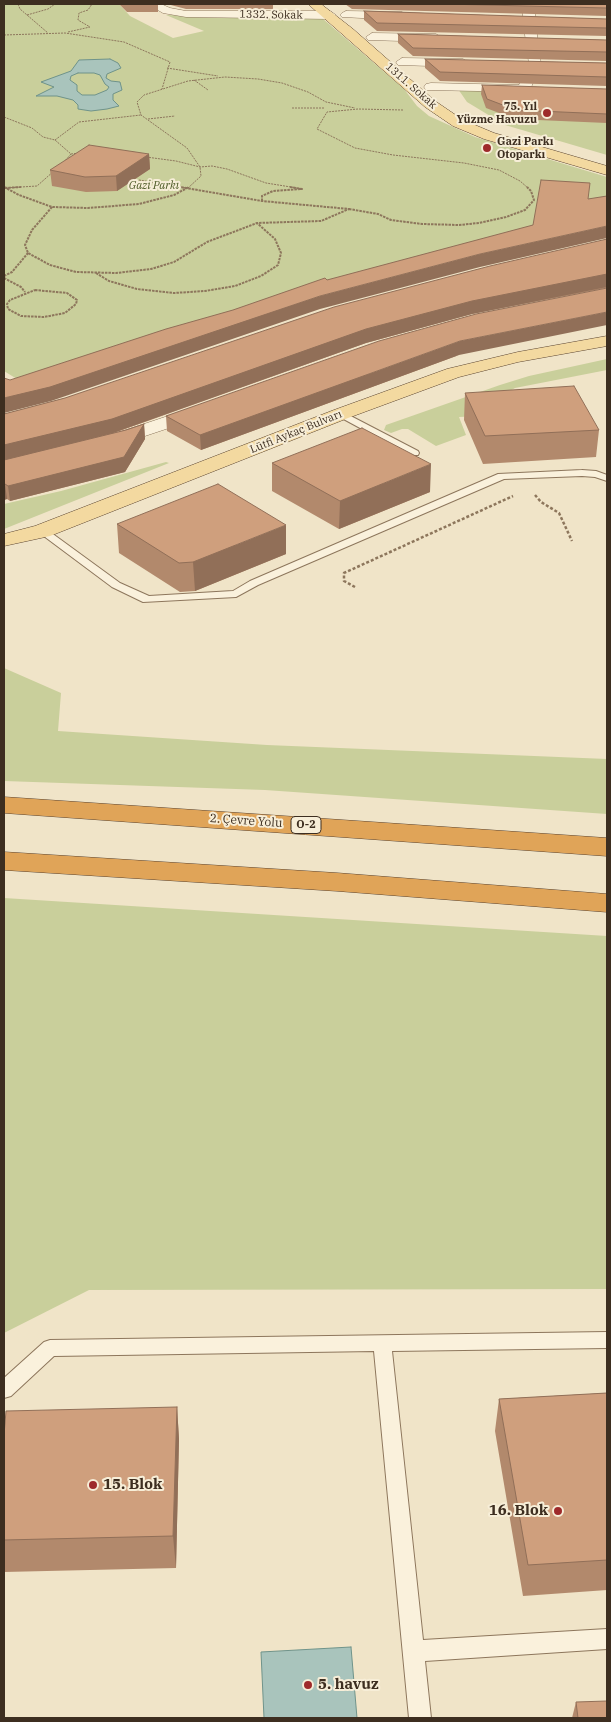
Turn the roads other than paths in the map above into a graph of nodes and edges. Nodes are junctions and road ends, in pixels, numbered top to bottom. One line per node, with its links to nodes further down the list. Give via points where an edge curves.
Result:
1 (153, 4): 4 (street, 1332. Sokak, via 167,11 186,14)
2 (314, 4): 4 (main road, 1311. Sokak)
3 (529, 4): 12 (street, via 532,40)
4 (330, 10): 5 (main road, 1311. Sokak); 17 (main road, 1311. Sokak, via 438,110 458,123 489,136)
5 (346, 15): 6 (street); 7 (main road, 1311. Sokak)
6 (413, 17)
7 (372, 37): 8 (street); 9 (main road, 1311. Sokak)
8 (452, 38)
9 (402, 62): 10 (street); 13 (main road, 1311. Sokak)
10 (478, 64)
11 (516, 64): 12 (street)
12 (540, 64): 14 (street)
13 (431, 87): 14 (street); 16 (main road, 1311. Sokak, via 460,112 488,127)
14 (524, 89): 15 (street)
15 (542, 90)
16 (607, 162)
17 (607, 170)
18 (603, 340): 20 (main road, Lütfi Aykaç Bulvarı, via 452,373)
19 (216, 406): 21 (street)
20 (341, 414): 22 (lane); 24 (main road, Lütfi Aykaç Bulvarı)
21 (91, 446)
22 (414, 453)
23 (607, 478): 24 (lane, via 596,474 502,476 254,583 236,594 147,600 116,585)
24 (42, 532): 25 (main road, Lütfi Aykaç Bulvarı); 26 (main road)
25 (4, 540)
26 (4, 554)
27 (4, 805): 28 (highway, 2. Çevre Yolu / O-2)
28 (607, 847)
29 (4, 861): 30 (highway)
30 (607, 903)
31 (607, 1340): 32 (lane)
32 (382, 1343): 33 (lane, via 50,1348); 35 (lane)
33 (4, 1390)
34 (607, 1639): 35 (lane)
35 (413, 1651): 36 (lane)
36 (420, 1718)

